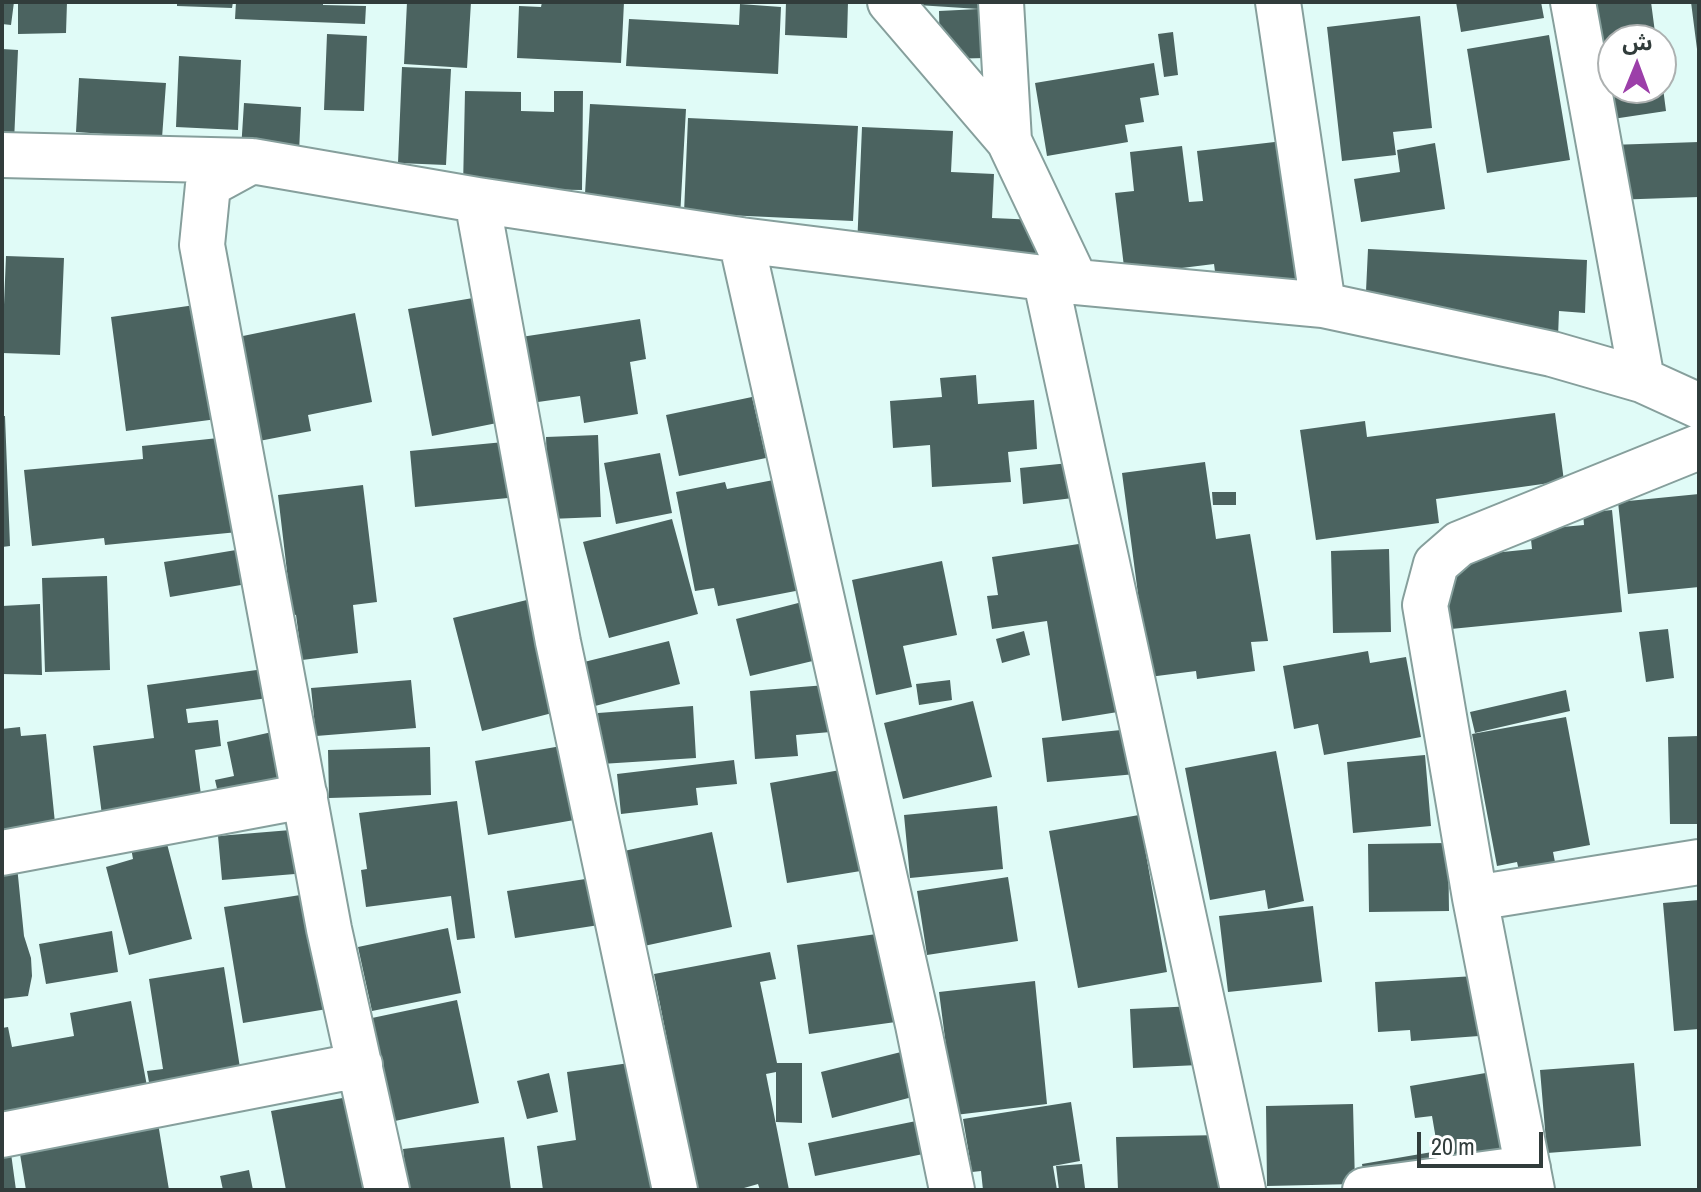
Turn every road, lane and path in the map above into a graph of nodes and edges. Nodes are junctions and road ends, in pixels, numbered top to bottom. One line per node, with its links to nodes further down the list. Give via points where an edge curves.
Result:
1 (890, 2): 5 (street)
2 (1001, 2): 5 (street)
3 (1278, 2): 11 (street)
4 (1573, 2): 12 (street)
5 (1009, 141): 10 (street)
6 (2, 155): 7 (street)
7 (252, 161): 8 (street); 15 (street, via 208,185 202,245)
8 (477, 200): 9 (street); 23 (street, via 558,642)
9 (741, 240): 10 (street); 24 (street)
10 (1060, 280): 11 (street); 25 (street)
11 (1323, 305): 12 (street, via 1552,354)
12 (1642, 380): 13 (street)
13 (1699, 406)
14 (1699, 447): 18 (street, via 1459,544 1436,564 1425,605)
15 (305, 796): 16 (street); 19 (street)
16 (2, 853)
17 (1699, 862): 18 (street)
18 (1475, 898): 21 (street)
19 (360, 1065): 20 (street); 22 (street)
20 (2, 1135)
21 (1530, 1179): 26 (street)
22 (387, 1190)
23 (675, 1190)
24 (952, 1190)
25 (1243, 1190)
26 (1365, 1190)

